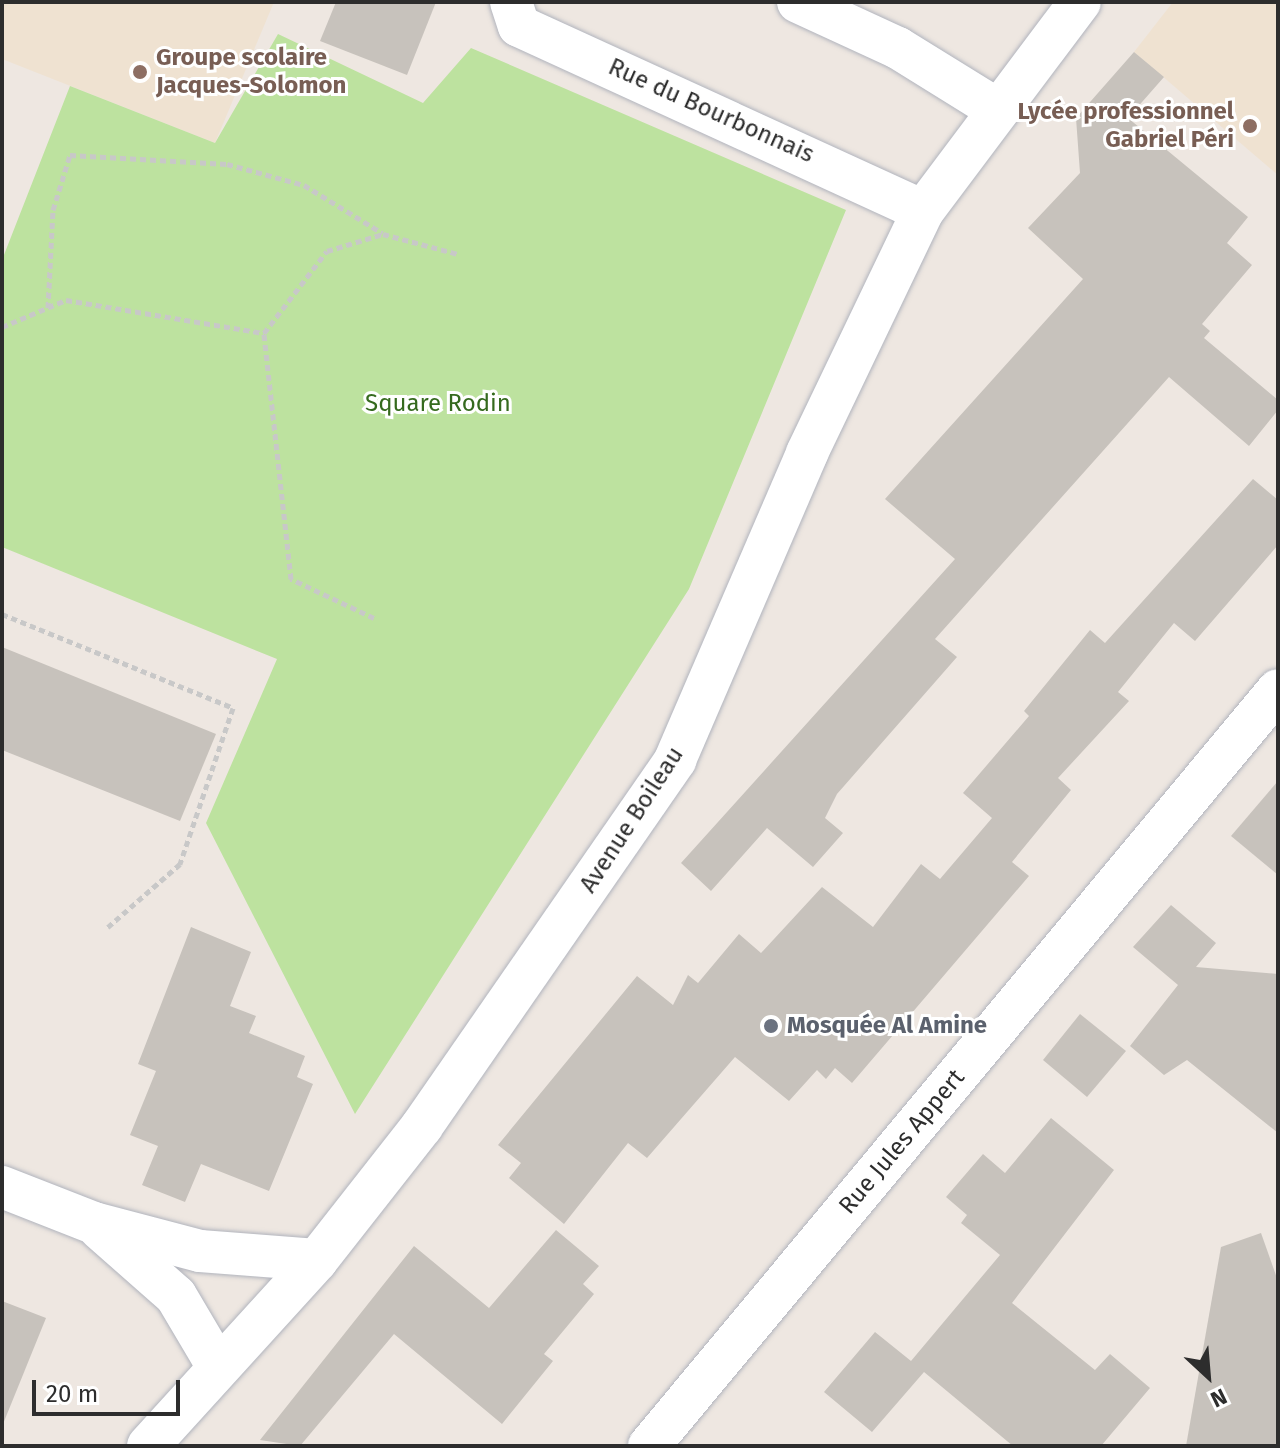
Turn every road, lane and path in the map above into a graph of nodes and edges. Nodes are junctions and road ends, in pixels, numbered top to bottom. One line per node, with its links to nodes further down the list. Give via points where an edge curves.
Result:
1 (511, 2): 5 (street, Rue du Bourbonnais, via 519,26)
2 (798, 2): 4 (street, via 898,48)
3 (1080, 2): 4 (street, Avenue Boileau)
4 (998, 110): 5 (street, Avenue Boileau)
5 (923, 211): 17 (street, Avenue Boileau, via 807,453 675,760 507,1009)
6 (383, 234): 7 (path); 8 (path, via 304,185 227,164 70,155 53,210); 10 (path, via 327,251)
7 (458, 254)
8 (48, 308): 9 (path); 10 (path, via 66,300)
9 (2, 327)
10 (264, 333): 12 (path, via 291,579)
11 (2, 614): 14 (path, via 233,708 180,864)
12 (374, 618)
13 (1278, 690): 20 (street, Rue Jules Appert)
14 (108, 927)
15 (2, 1187): 16 (street)
16 (94, 1223): 17 (street, via 200,1251); 18 (street, via 176,1296)
17 (317, 1260): 18 (street, Avenue Boileau)
18 (218, 1367): 19 (street, Avenue Boileau)
19 (148, 1446)
20 (649, 1446)

